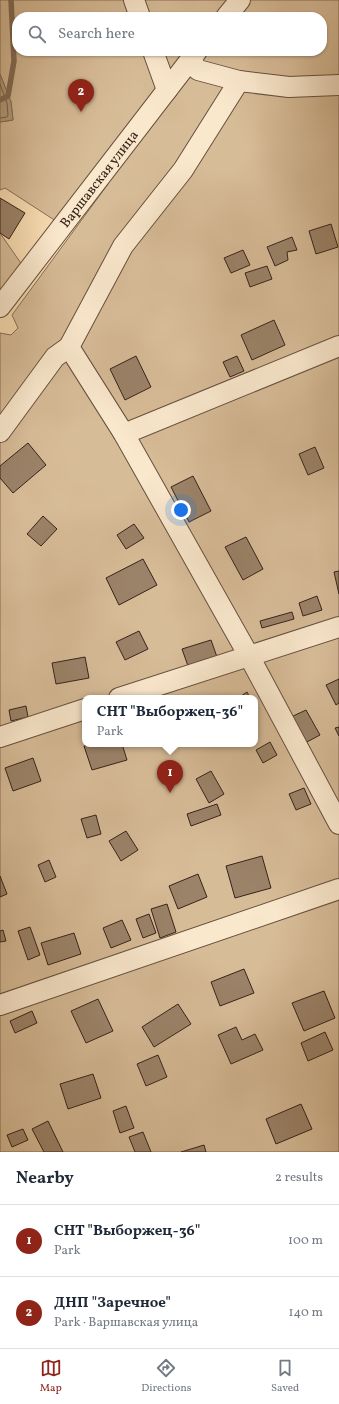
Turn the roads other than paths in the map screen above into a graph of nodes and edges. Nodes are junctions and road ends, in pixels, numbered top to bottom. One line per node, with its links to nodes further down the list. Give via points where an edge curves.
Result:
1 (134, 0): 3 (street)
2 (240, 0): 4 (street)
3 (138, 12)
4 (230, 12)
5 (155, 56): 10 (street)
6 (193, 56): 10 (street, Варшавская улица)
7 (194, 56): 8 (street, via 198,70)
8 (239, 81): 9 (street, via 289,87); 13 (street, via 183,170 123,246)
9 (339, 85)
10 (167, 90): 11 (street, Варшавская улица)
11 (0, 306)
12 (339, 346): 15 (street)
13 (69, 347): 14 (street, via 55,357); 15 (street)
14 (0, 432)
15 (124, 434): 17 (street)
16 (339, 627): 17 (street)
17 (249, 656): 18 (street); 21 (street)
18 (129, 695)
19 (82, 710): 20 (street)
20 (0, 736)
21 (339, 824)
22 (339, 889): 23 (street)
23 (0, 1005)

